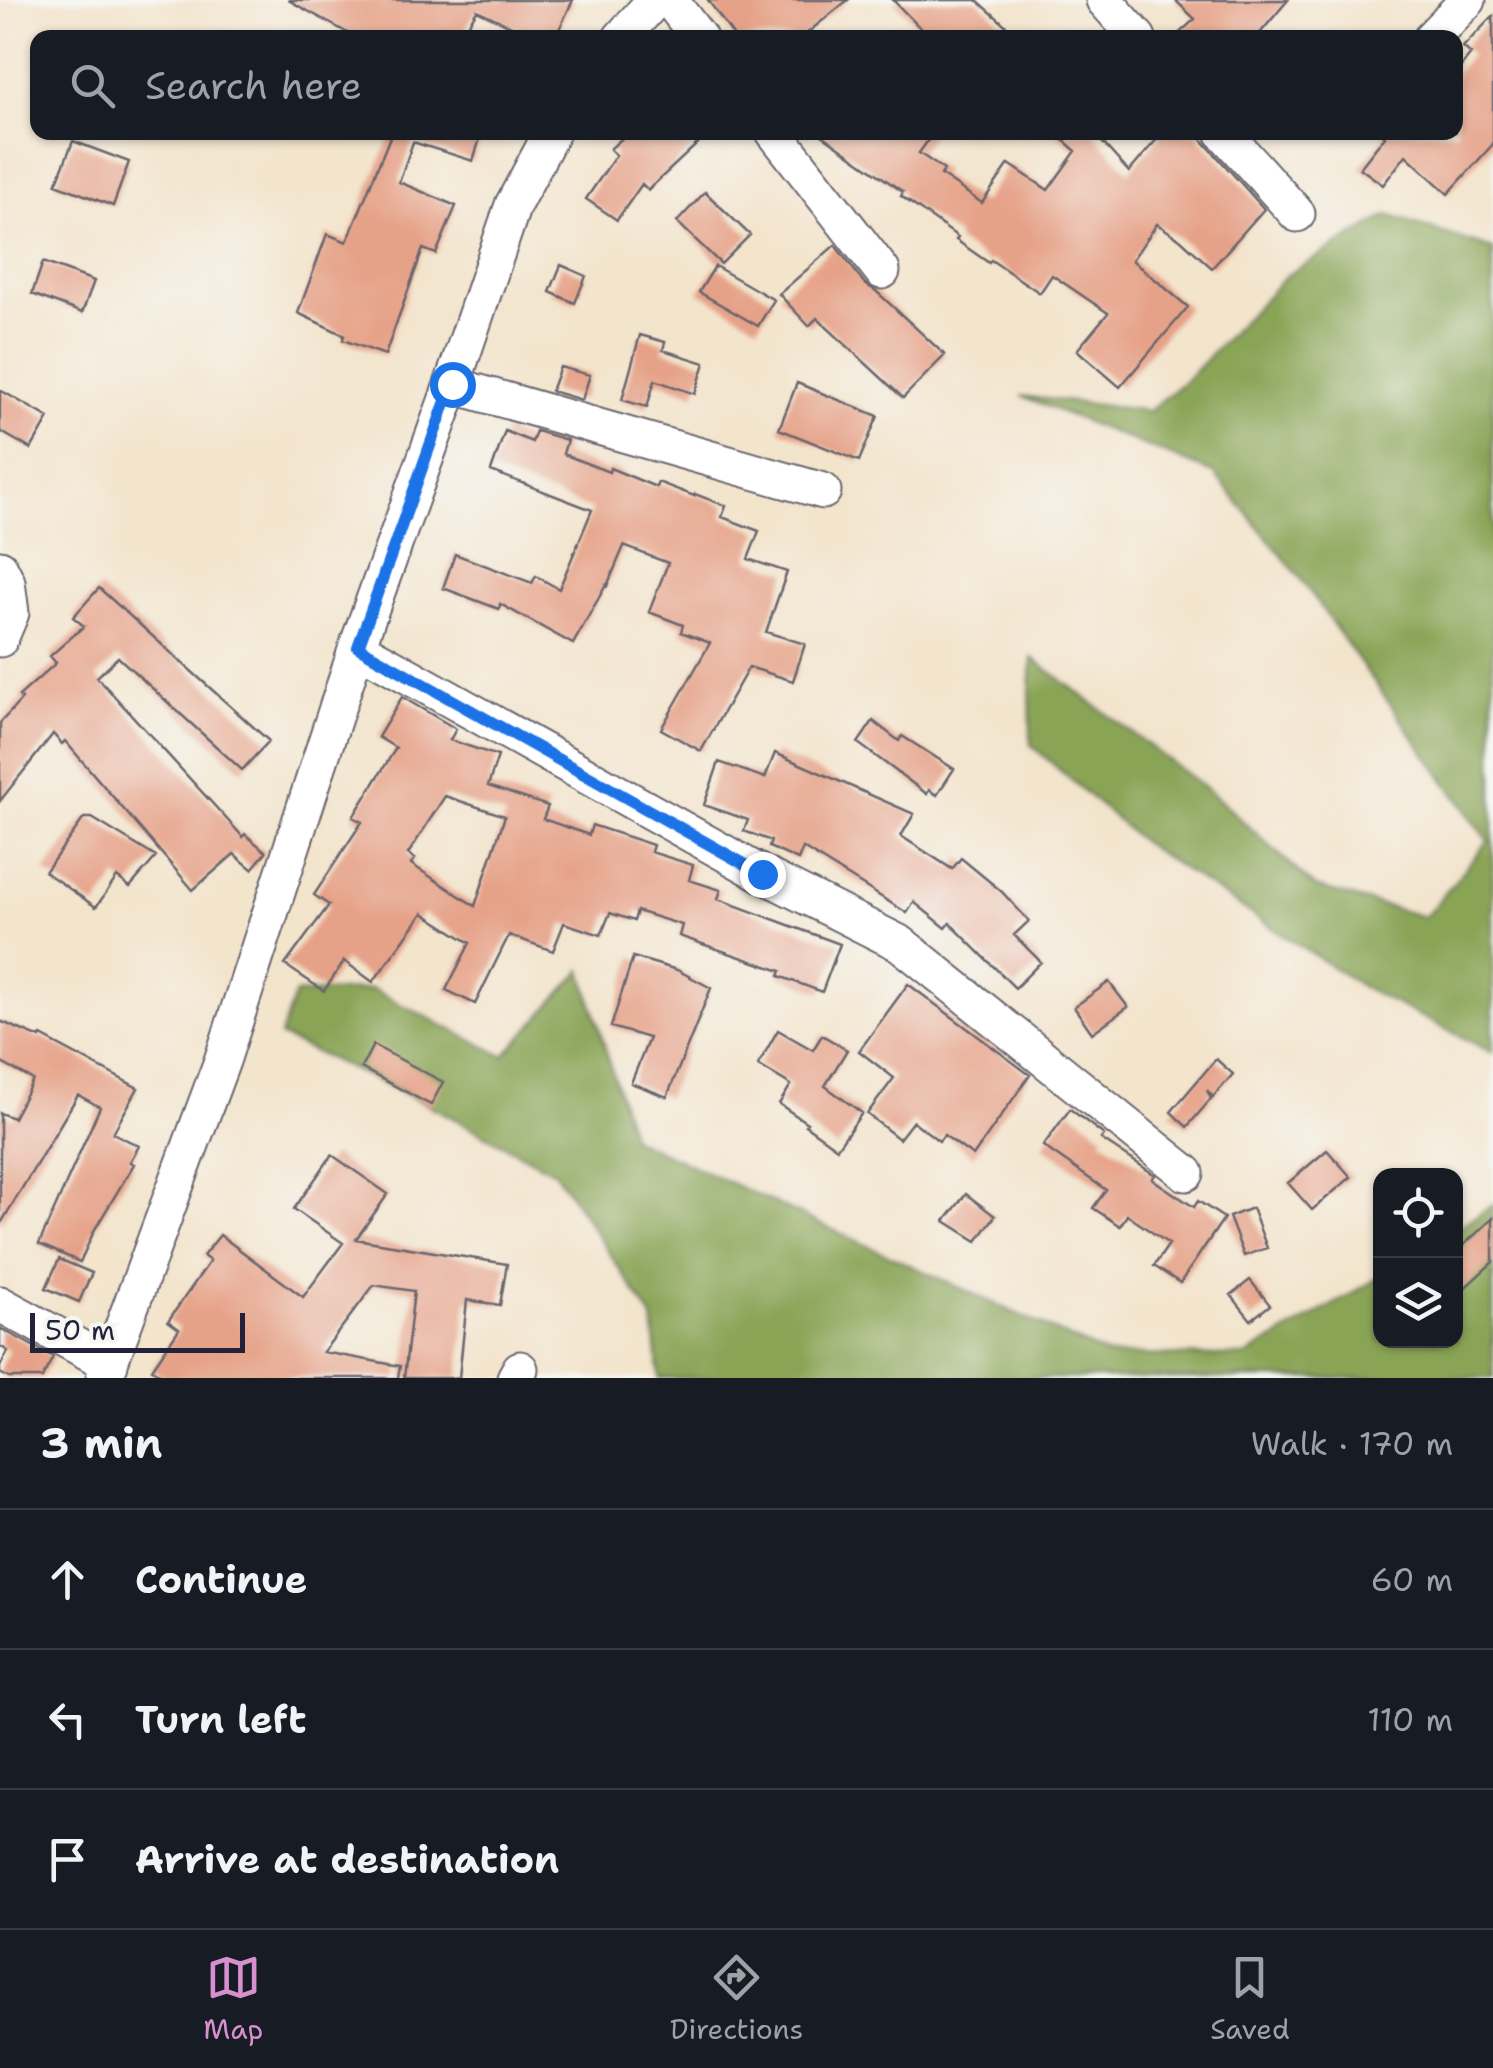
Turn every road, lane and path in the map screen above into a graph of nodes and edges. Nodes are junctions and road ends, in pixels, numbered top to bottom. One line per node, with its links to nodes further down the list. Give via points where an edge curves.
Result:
1 (655, 0): 5 (street)
2 (670, 0): 6 (street)
3 (1104, 0): 7 (street)
4 (1468, 0): 8 (street)
5 (627, 30)
6 (693, 30)
7 (1131, 30)
8 (1439, 30)
9 (548, 140): 14 (street, via 513,205)
10 (780, 140): 13 (street)
11 (1231, 140): 12 (street)
12 (1297, 214)
13 (882, 271)
14 (452, 384): 15 (street); 18 (street)
15 (823, 491)
16 (0, 568): 17 (street, via 11,613)
17 (0, 639)
18 (358, 647): 19 (street, via 762,874 901,944); 21 (street, via 222,1061)
19 (1186, 1173)
20 (0, 1304): 21 (street)
21 (107, 1371)

